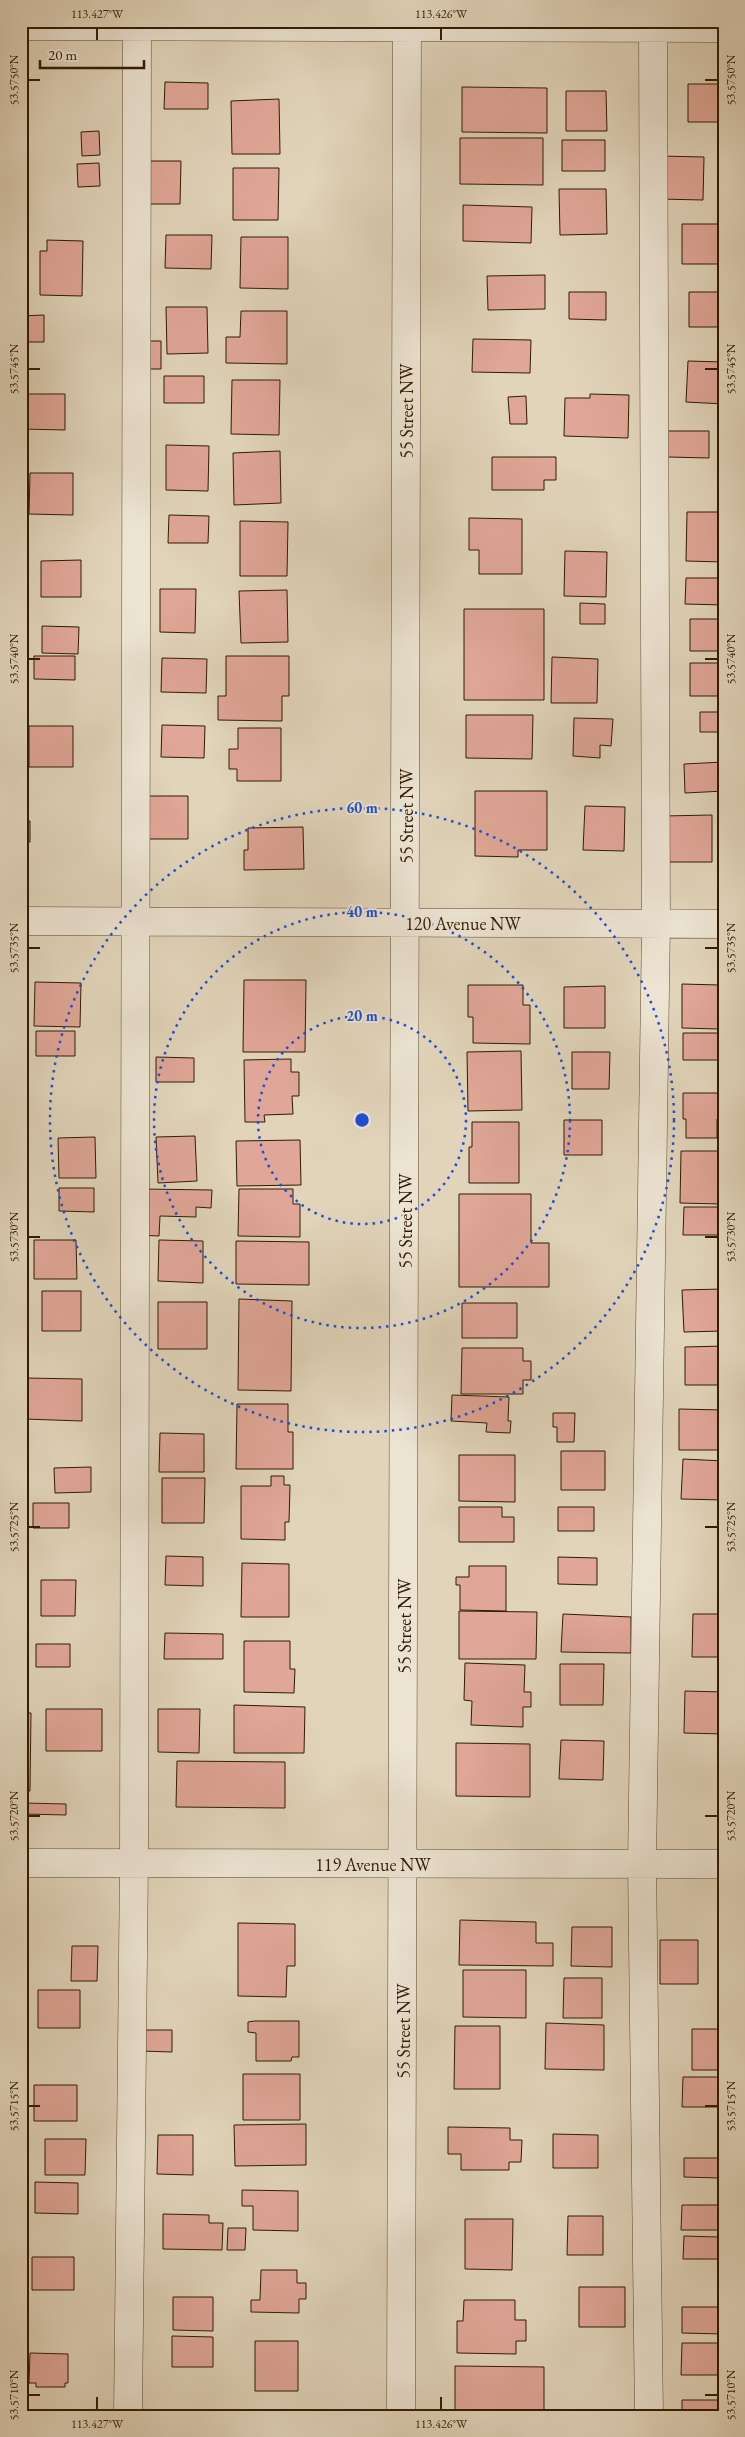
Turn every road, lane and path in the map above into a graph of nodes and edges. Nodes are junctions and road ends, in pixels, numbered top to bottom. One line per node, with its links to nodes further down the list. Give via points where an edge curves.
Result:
1 (21, 26): 2 (street)
2 (137, 26): 3 (street); 7 (street)
3 (407, 27): 4 (street); 8 (street, 55 Street NW)
4 (653, 28): 5 (street); 9 (street)
5 (724, 28)
6 (21, 922): 7 (street, 120 Avenue NW)
7 (136, 922): 8 (street, 120 Avenue NW); 12 (street)
8 (406, 922): 9 (street, 120 Avenue NW); 13 (street, 55 Street NW)
9 (656, 924): 10 (street, 120 Avenue NW); 14 (street)
10 (724, 924)
11 (21, 1863): 12 (street, 119 Avenue NW)
12 (134, 1863): 13 (street, 119 Avenue NW); 16 (street)
13 (404, 1864): 14 (street, 119 Avenue NW); 17 (street, 55 Street NW)
14 (642, 1864): 15 (street, 119 Avenue NW); 18 (street)
15 (724, 1864)
16 (128, 2416)
17 (401, 2416)
18 (648, 2416)

